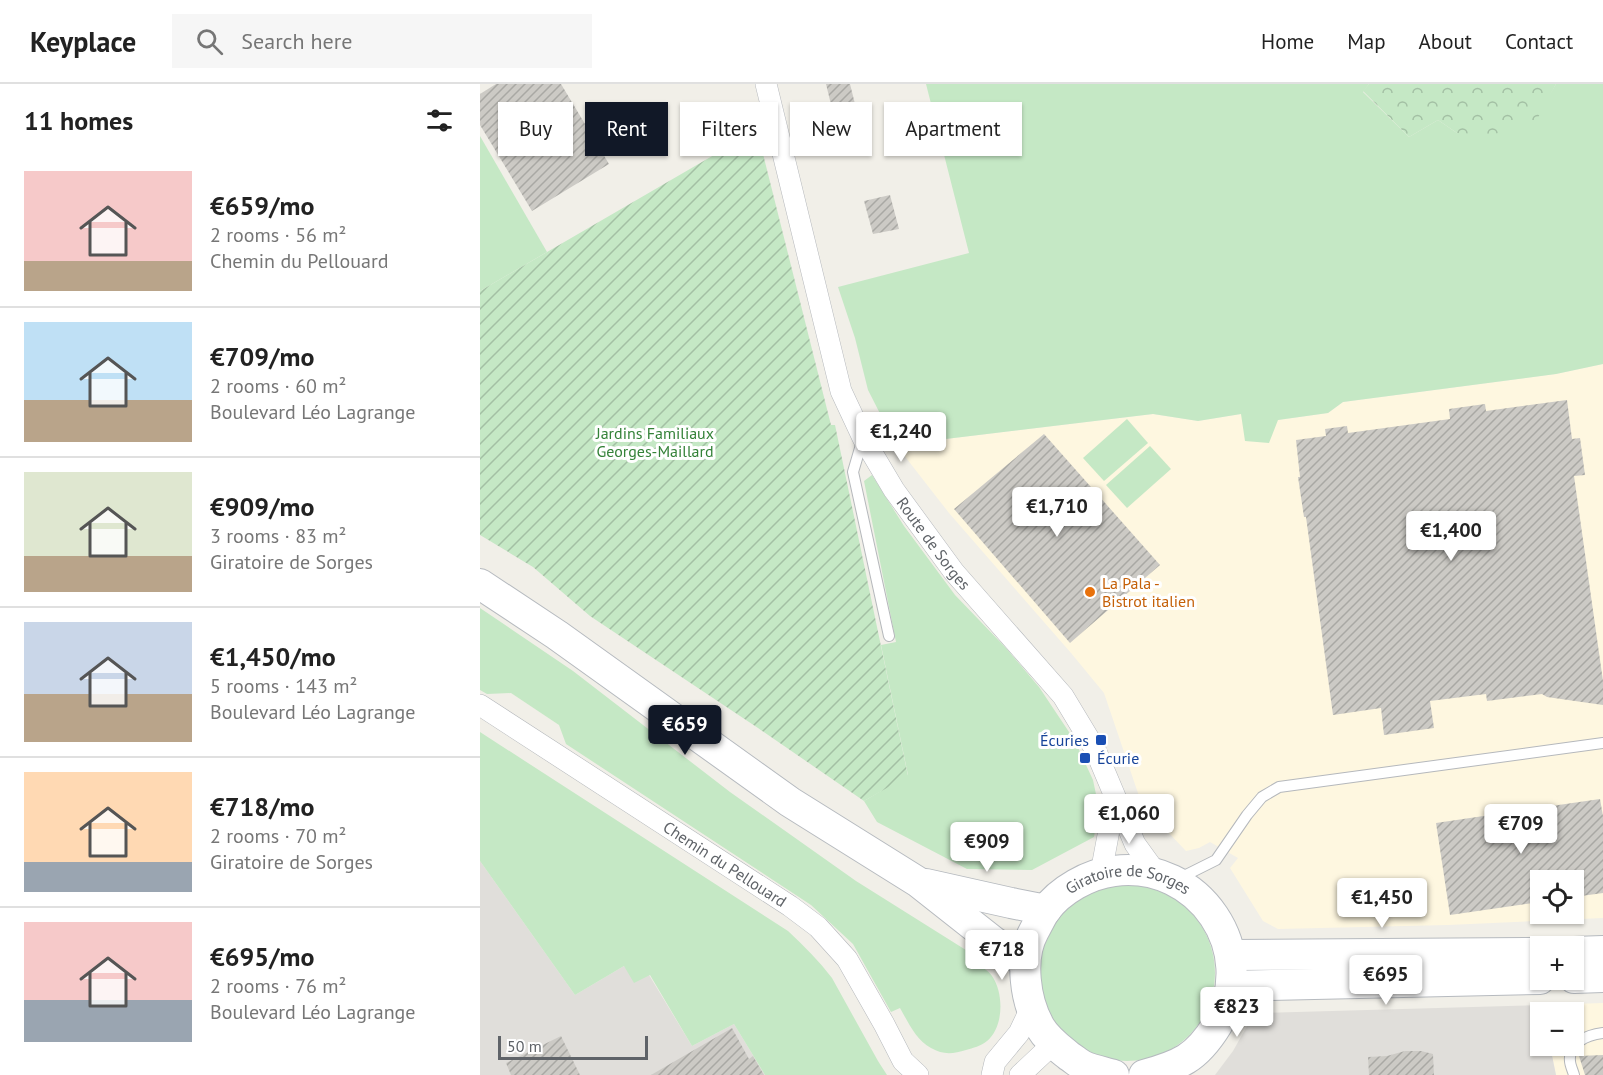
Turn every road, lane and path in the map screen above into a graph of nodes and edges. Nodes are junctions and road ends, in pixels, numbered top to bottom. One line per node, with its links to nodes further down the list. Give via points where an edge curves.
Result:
1 (766, 84): 2 (street, Route de Sorges, via 841,390)
2 (863, 438): 4 (lane, via 853,472); 7 (street, Route de Sorges, via 894,490 954,572 1064,696 1095,749)
3 (480, 584): 10 (main road, via 790,802)
4 (889, 636)
5 (480, 705): 25 (street, Chemin du Pellouard, via 818,927 847,959 903,1061)
6 (1603, 743): 9 (lane, via 1279,787 1262,797 1246,815 1216,860)
7 (1115, 797): 8 (street); 9 (street, Route de Sorges, via 1135,844)
8 (1101, 873): 9 (main road, Giratoire de Sorges, via 1129,869); 11 (main road, Giratoire de Sorges, via 1071,886)
9 (1166, 877): 15 (main road, Giratoire de Sorges, via 1201,899 1220,924)
10 (918, 882): 11 (main road); 16 (main road)
11 (1046, 910): 16 (main road, Giratoire de Sorges, via 1032,934)
12 (1603, 951): 13 (main road)
13 (1584, 952)
14 (1530, 953): 15 (main road)
15 (1231, 955): 20 (main road, Giratoire de Sorges)
16 (1025, 962): 21 (main road, Giratoire de Sorges)
17 (1603, 977): 18 (main road)
18 (1584, 978)
19 (1530, 979): 20 (main road)
20 (1231, 986): 24 (main road, Giratoire de Sorges, via 1224,1013)
21 (1031, 1008): 23 (main road, Giratoire de Sorges); 26 (street, via 1019,1033 995,1062)
22 (1603, 1033): 30 (lane, via 1580,1040 1573,1048 1570,1060)
23 (1053, 1044): 27 (street); 28 (main road, Giratoire de Sorges, via 1082,1065)
24 (1188, 1066): 29 (main road, Giratoire de Sorges)
25 (918, 1075)
26 (992, 1075)
27 (1020, 1075)
28 (1114, 1075)
29 (1144, 1075)
30 (1574, 1075)

